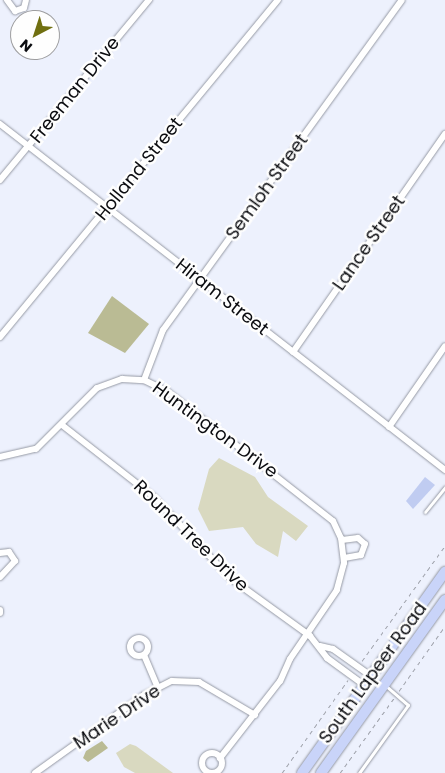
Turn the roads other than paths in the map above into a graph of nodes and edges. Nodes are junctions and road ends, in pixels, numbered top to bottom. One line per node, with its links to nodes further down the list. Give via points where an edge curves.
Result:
1 (7, 0): 2 (street, via 15,11 24,8)
2 (26, 0)
3 (149, 0): 8 (street, Freeman Drive)
4 (278, 0): 10 (street, Holland Street)
5 (402, 0): 11 (street, Semloh Street)
6 (0, 124): 8 (street, Hiram Street)
7 (445, 134): 14 (street, Lance Street)
8 (30, 145): 9 (street, Freeman Drive); 10 (street, Hiram Street)
9 (0, 180)
10 (107, 207): 11 (street, Hiram Street); 12 (street, Holland Street)
11 (200, 280): 14 (street, Hiram Street); 15 (street, Semloh Street, via 163,330)
12 (0, 337)
13 (445, 346): 17 (street)
14 (293, 352): 17 (street, Hiram Street)
15 (144, 380): 16 (street, Huntington Drive, via 122,379 97,388 83,398); 22 (street, Huntington Drive, via 168,391 320,508)
16 (62, 426): 18 (street, Huntington Drive, via 36,449); 30 (street, Round Tree Drive, via 154,496 230,578)
17 (389, 427): 19 (street, Hiram Street)
18 (0, 457)
19 (444, 468)
20 (445, 487): 21 (lane)
21 (425, 512)
22 (342, 540): 24 (street, Huntington Drive); 24 (street, via 358,538 365,544 361,555)
23 (0, 553): 26 (street, via 15,558 13,566)
24 (344, 558): 30 (street, Huntington Drive, via 337,590)
25 (445, 572): 28 (main road, South Lapeer Road)
26 (0, 577)
27 (445, 600): 29 (main road, South Lapeer Road)
28 (417, 611): 29 (main road, via 425,617); 33 (main road, South Lapeer Road)
29 (426, 626): 35 (main road, South Lapeer Road)
30 (306, 634): 31 (street, Round Tree Drive); 37 (street, Huntington Drive)
31 (320, 646): 33 (street, Round Tree Drive, via 333,649); 34 (street, Round Tree Drive, via 327,658)
32 (144, 655): 36 (street)
33 (371, 676): 34 (main road, South Lapeer Road)
34 (364, 685): 40 (main road, South Lapeer Road)
35 (384, 685): 41 (main road, South Lapeer Road); 42 (lane, via 408,705)
36 (158, 688): 37 (street, Marie Drive, via 172,681 200,682); 39 (street, Marie Drive)
37 (255, 715): 38 (street, Huntington Drive)
38 (220, 758)
39 (35, 773)
40 (302, 773)
41 (321, 773)
42 (359, 773)

